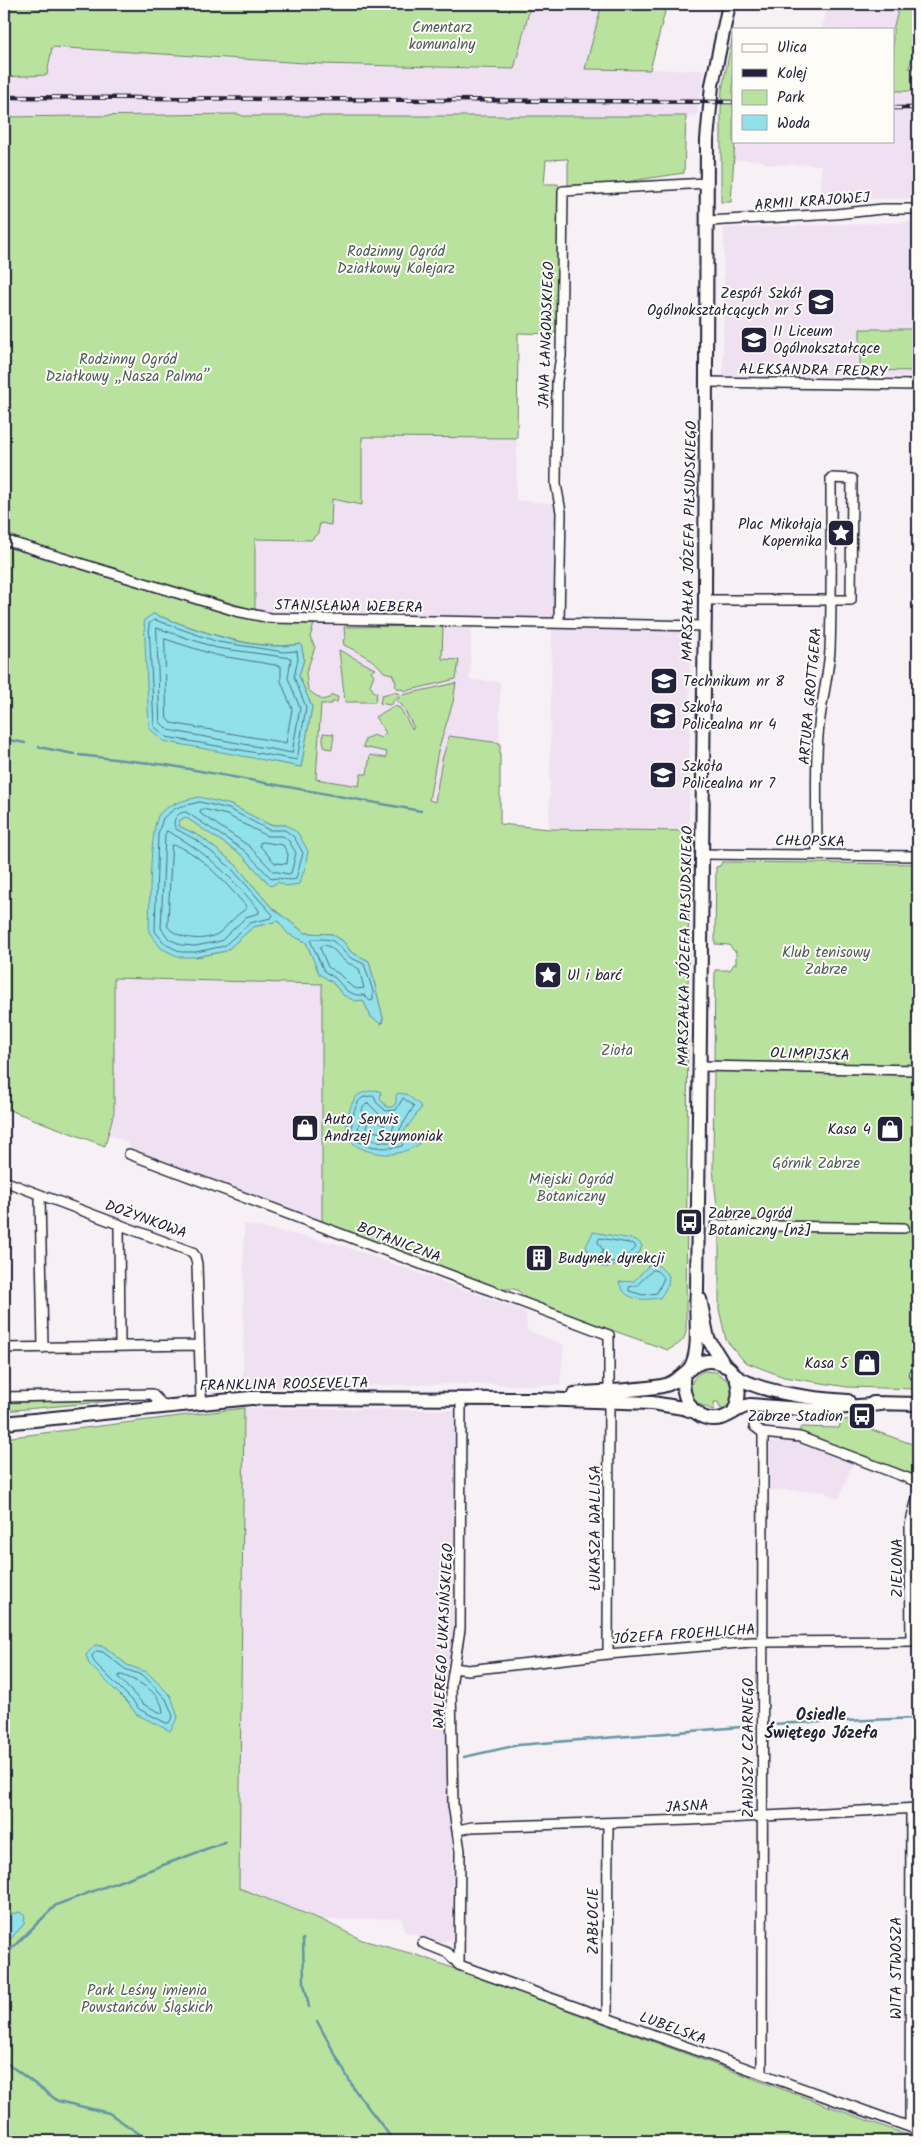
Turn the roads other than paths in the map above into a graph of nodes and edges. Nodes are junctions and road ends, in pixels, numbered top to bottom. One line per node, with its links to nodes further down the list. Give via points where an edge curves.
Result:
1 (729, 4): 2 (street, MARSZAŁKA JÓZEFA PIŁSUDSKIEGO, via 710,100)
2 (707, 182): 4 (street, MARSZAŁKA JÓZEFA PIŁSUDSKIEGO); 10 (street, JANA ŁANGOWSKIEGO, via 563,192 556,484 561,512)
3 (918, 209): 4 (street, ARMII KRAJOWEJ)
4 (708, 221): 5 (street, MARSZAŁKA JÓZEFA PIŁSUDSKIEGO)
5 (707, 382): 6 (street, ALEKSANDRA FREDRY); 8 (street, MARSZAŁKA JÓZEFA PIŁSUDSKIEGO)
6 (918, 385)
7 (4, 540): 10 (street, STANISŁAWA WEBERA, via 270,618)
8 (705, 600): 9 (street); 11 (street, MARSZAŁKA JÓZEFA PIŁSUDSKIEGO)
9 (830, 600): 9 (street, via 831,478 852,479 851,600); 13 (street, ARTURA GROTTGERA, via 830,652 817,748)
10 (559, 623): 11 (street, STANISŁAWA WEBERA)
11 (705, 626): 12 (street, MARSZAŁKA JÓZEFA PIŁSUDSKIEGO)
12 (702, 854): 13 (street, CHŁOPSKA); 15 (street, MARSZAŁKA JÓZEFA PIŁSUDSKIEGO)
13 (817, 854): 14 (street, CHŁOPSKA)
14 (918, 856)
15 (700, 1066): 16 (street, OLIMPIJSKA); 23 (street, MARSZAŁKA JÓZEFA PIŁSUDSKIEGO)
16 (918, 1070)
17 (129, 1154): 30 (street, BOTANICZNA, via 609,1335)
18 (4, 1182): 19 (street, DOŻYNKOWA)
19 (40, 1195): 20 (street, DOŻYNKOWA); 27 (street)
20 (119, 1224): 24 (street); 25 (street, DOŻYNKOWA, via 186,1248 195,1256)
21 (715, 1225): 22 (street)
22 (904, 1228)
23 (697, 1291): 28 (street, MARSZAŁKA JÓZEFA PIŁSUDSKIEGO, via 708,1339); 29 (street, MARSZAŁKA JÓZEFA PIŁSUDSKIEGO, via 696,1355)
24 (120, 1345): 25 (street); 27 (street)
25 (198, 1345): 33 (street, DOŻYNKOWA)
26 (4, 1348): 27 (street)
27 (43, 1348)
28 (728, 1369): 29 (street, via 707,1361); 34 (street, via 743,1380 802,1397); 38 (street, via 737,1381 740,1393)
29 (687, 1371): 30 (street, FRANKLINA ROOSEVELTA, via 665,1385); 37 (street, via 683,1386 685,1399)
30 (609, 1396): 32 (street, FRANKLINA ROOSEVELTA); 37 (street, FRANKLINA ROOSEVELTA); 46 (street, ŁUKASZA WALLISA)
31 (4, 1397): 36 (street, via 152,1394)
32 (461, 1398): 33 (street, FRANKLINA ROOSEVELTA, via 251,1398); 47 (street, WALEREGO ŁUKASIŃSKIEGO, via 461,1610)
33 (200, 1402): 36 (street, FRANKLINA ROOSEVELTA)
34 (881, 1404): 35 (street); 38 (street, via 814,1410 750,1405)
35 (918, 1404)
36 (162, 1405): 39 (street, FRANKLINA ROOSEVELTA)
37 (698, 1413): 38 (street, via 714,1419)
38 (733, 1413)
39 (4, 1423)
40 (754, 1426): 41 (street)
41 (763, 1433): 42 (street, via 800,1436); 45 (street, ZAWISZY CZARNEGO)
42 (918, 1482)
43 (918, 1496): 44 (street, ZIELONA, via 910,1525)
44 (915, 1641): 45 (street, JÓZEFA FROEHLICHA)
45 (763, 1642): 46 (street, JÓZEFA FROEHLICHA); 49 (street, ZAWISZY CZARNEGO)
46 (608, 1654): 47 (street, JÓZEFA FROEHLICHA, via 468,1670)
47 (454, 1668): 51 (street, WALEREGO ŁUKASIŃSKIEGO, via 453,1804)
48 (915, 1808): 49 (street, JASNA); 56 (street, WITA STWOSZA)
49 (762, 1816): 50 (street, JASNA); 55 (street, ZAWISZY CZARNEGO)
50 (608, 1823): 51 (street, JASNA); 54 (street, ZABŁOCIE)
51 (458, 1830): 53 (street, WALEREGO ŁUKASIŃSKIEGO)
52 (423, 1943): 53 (street, LUBELSKA, via 448,1953)
53 (459, 1965): 54 (street, LUBELSKA)
54 (607, 2018): 55 (street, LUBELSKA)
55 (762, 2074): 56 (street, LUBELSKA)
56 (914, 2129)

